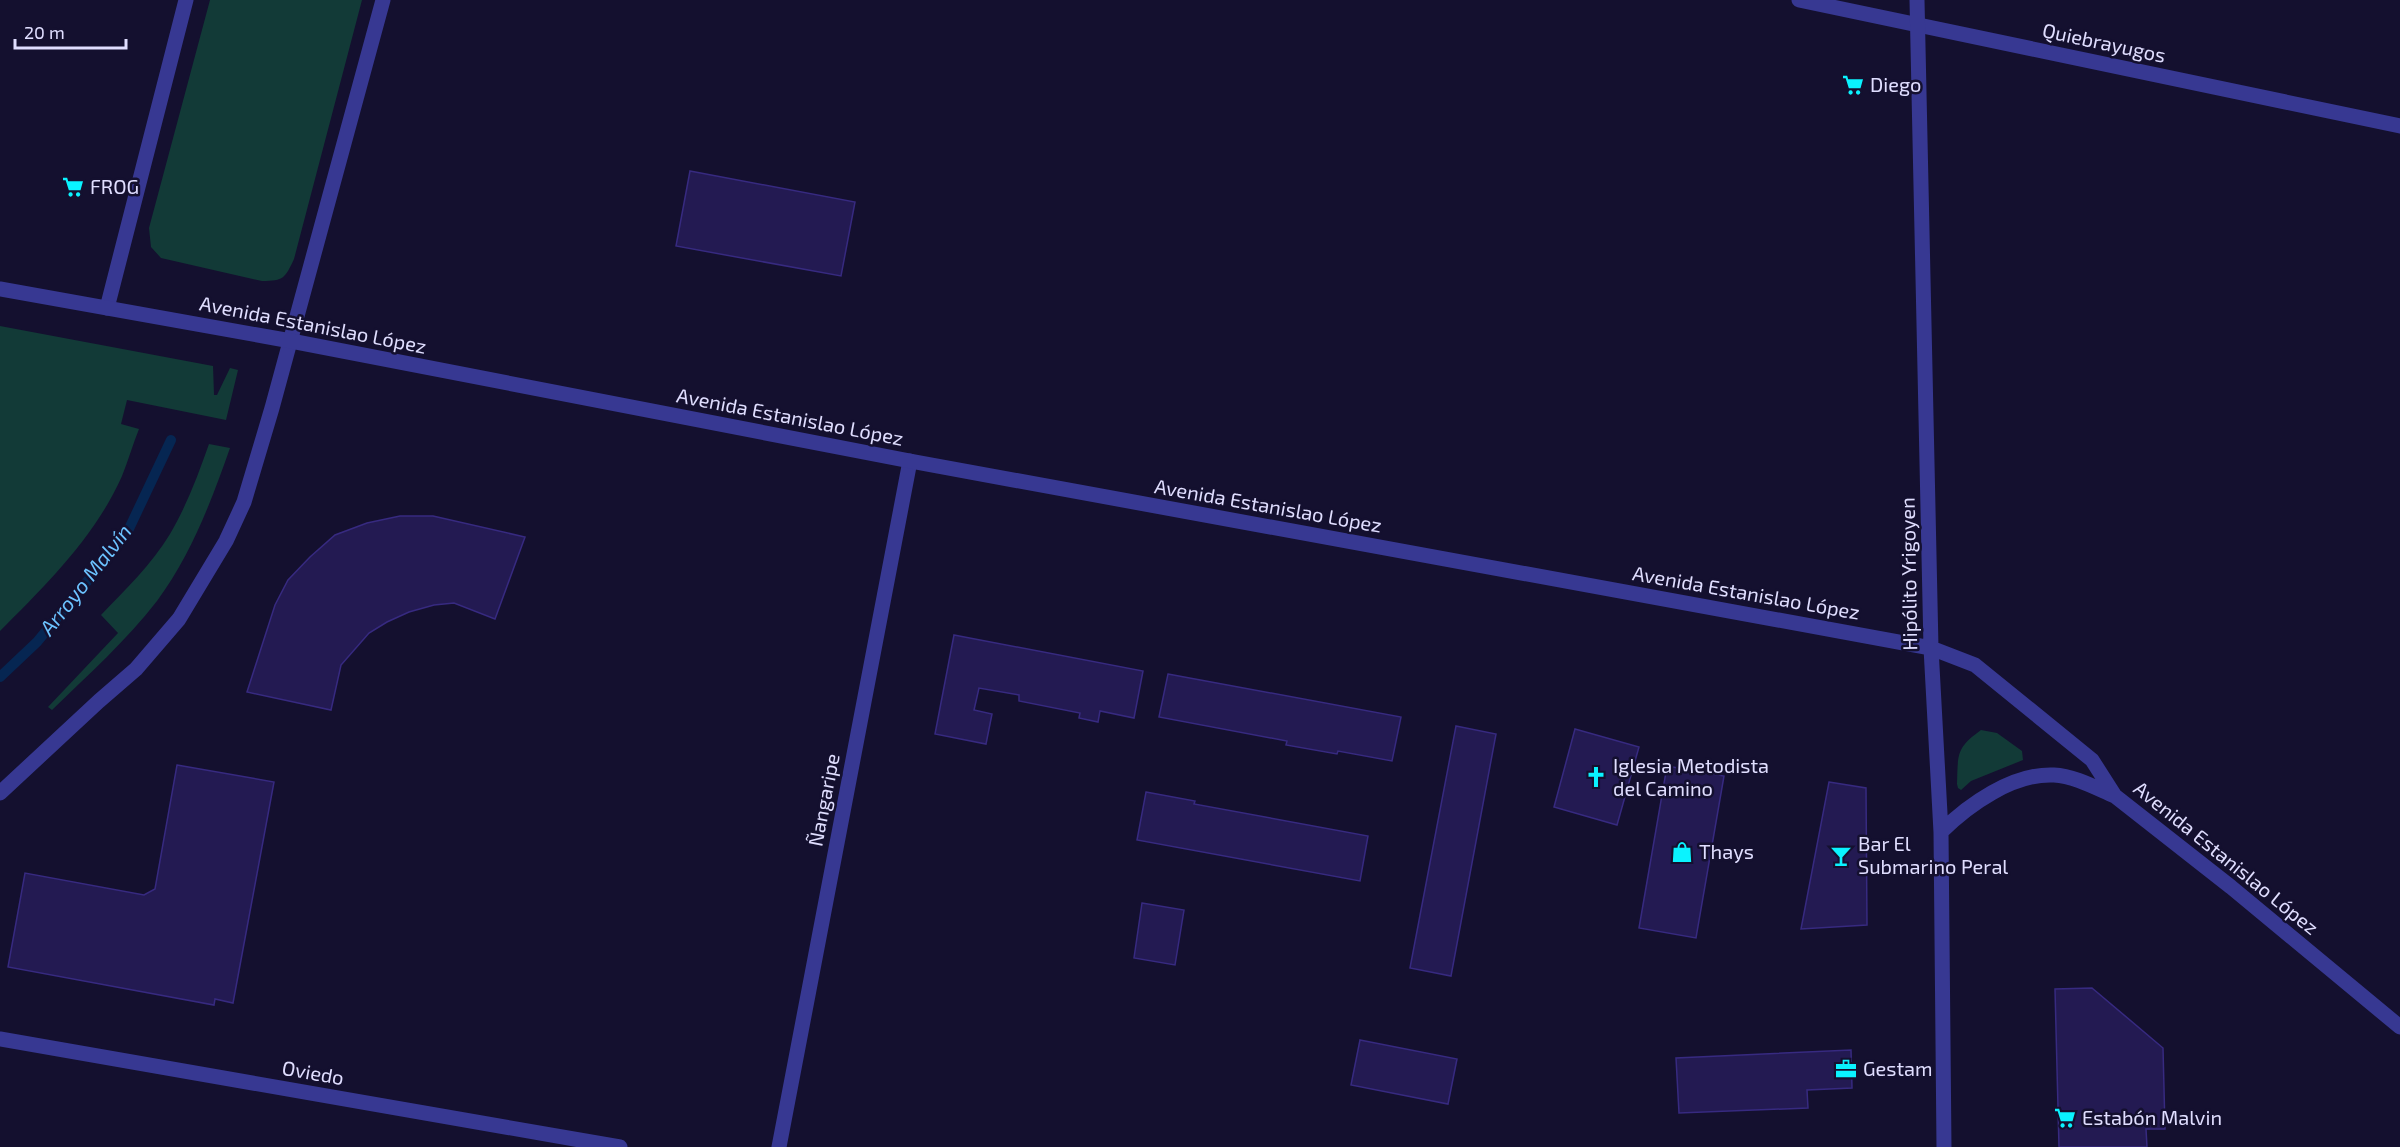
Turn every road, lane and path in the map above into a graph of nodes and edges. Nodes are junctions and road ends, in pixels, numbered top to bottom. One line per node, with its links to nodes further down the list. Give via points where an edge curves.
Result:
1 (186, 0): 8 (street)
2 (383, 0): 9 (street)
3 (1799, 0): 5 (street, Quiebrayugos)
4 (1917, 0): 5 (street, Hipólito Yrigoyen)
5 (1918, 26): 6 (street, Quiebrayugos); 11 (street, Hipólito Yrigoyen)
6 (2400, 126)
7 (0, 289): 8 (street, Avenida Estanislao López)
8 (107, 308): 9 (street, Avenida Estanislao López)
9 (291, 341): 10 (street, Avenida Estanislao López); 12 (street, via 243,502 226,541 179,619 136,669)
10 (910, 462): 11 (street, Avenida Estanislao López); 18 (street, Ñangaripe)
11 (1931, 648): 13 (street, Avenida Estanislao López, via 1976,665 2092,760); 14 (street, Hipólito Yrigoyen)
12 (0, 793)
13 (2115, 796): 14 (street, via 2078,780 2054,775 2029,778 1980,798); 15 (street, Avenida Estanislao López, via 2231,886)
14 (1941, 832): 19 (street, Hipólito Yrigoyen)
15 (2400, 1027)
16 (0, 1039): 17 (street, Oviedo)
17 (620, 1147)
18 (779, 1147)
19 (1944, 1147)

